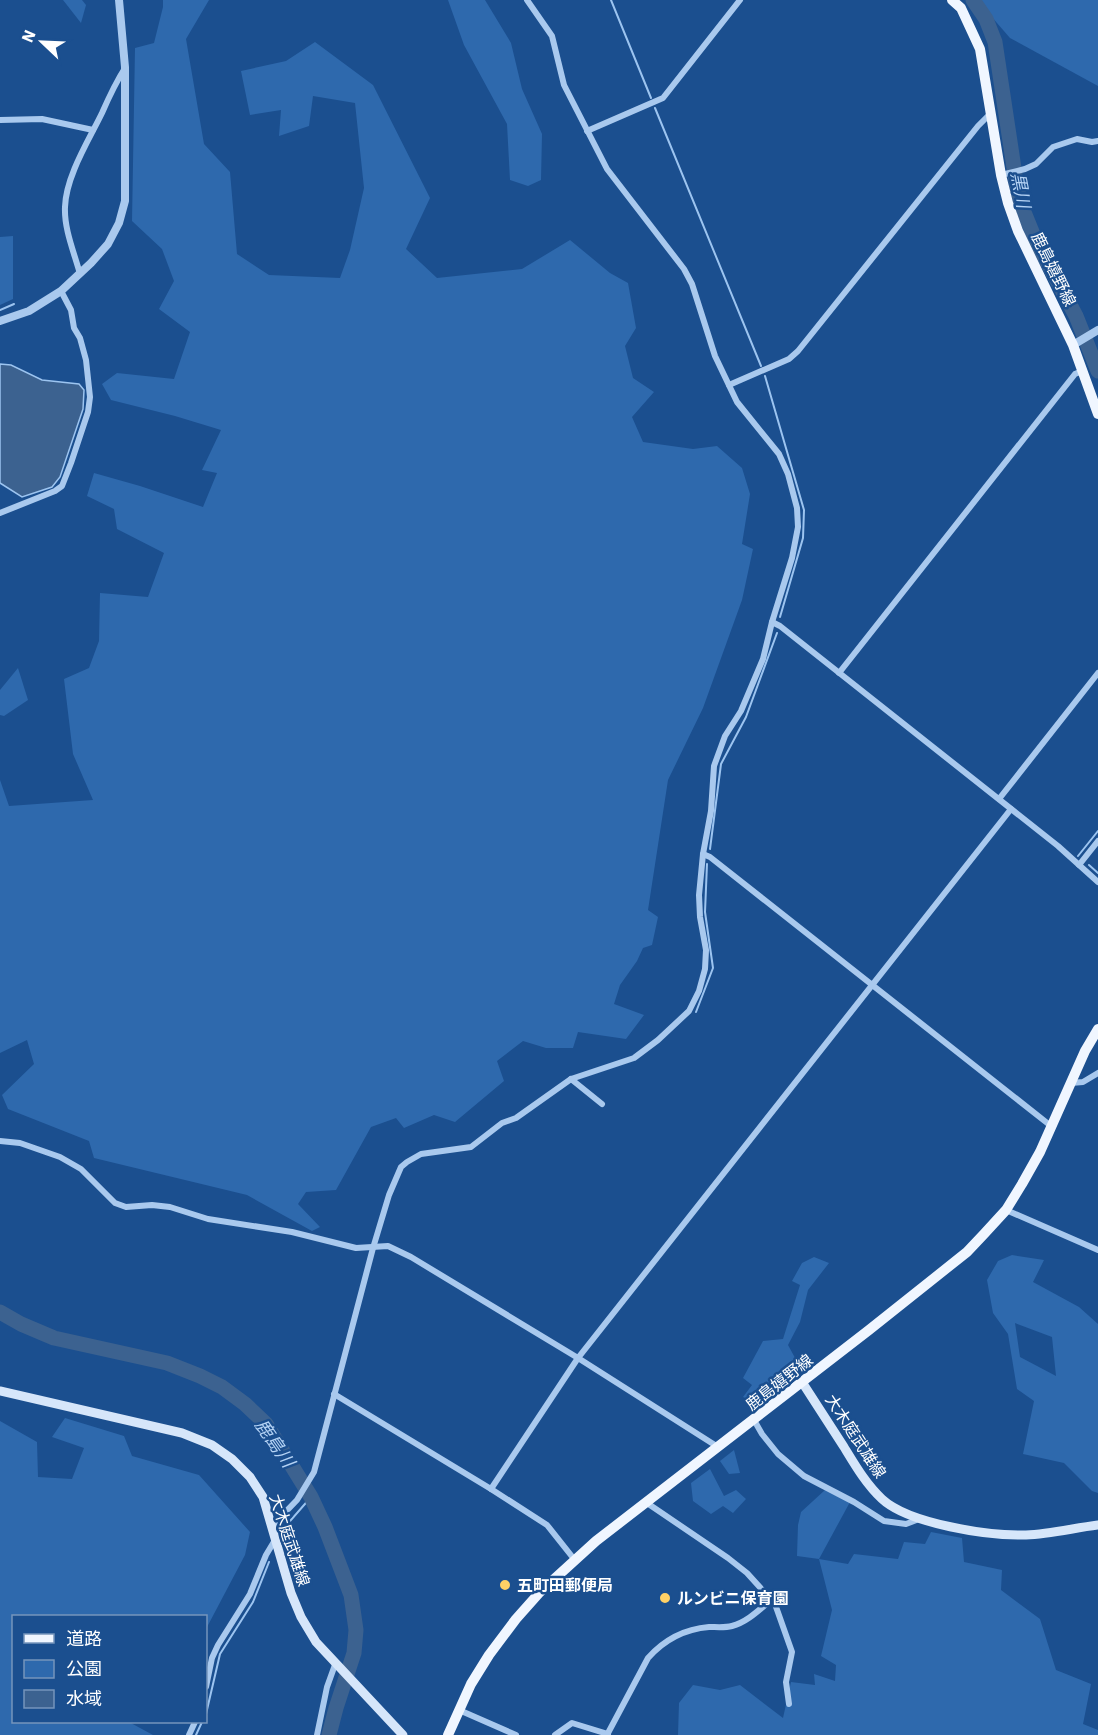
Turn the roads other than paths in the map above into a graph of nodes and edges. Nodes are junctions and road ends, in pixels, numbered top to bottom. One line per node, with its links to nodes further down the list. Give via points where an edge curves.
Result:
1 (120, 0): 5 (street)
2 (527, 0): 9 (street, via 552,36 564,85)
3 (740, 0): 9 (street, via 663,98)
4 (952, 0): 6 (main road, 鹿島嬉野線, via 961,8 980,49)
5 (125, 67): 8 (street); 12 (street, via 124,201 119,224 108,244)
6 (991, 113): 11 (main road, 鹿島嬉野線); 18 (street, via 798,351 789,359)
7 (0, 120): 8 (street, via 42,119)
8 (93, 130): 12 (street, via 67,191 65,208)
9 (587, 131): 18 (street, via 607,169 692,284 715,356)
10 (1098, 141): 11 (street, via 1077,140 1053,147 1036,164)
11 (1001, 175): 16 (main road, 鹿島嬉野線, via 1018,231)
12 (80, 274): 13 (street)
13 (61, 291): 14 (street, via 29,311); 20 (street, via 86,360 88,412 62,486)
14 (0, 321)
15 (1095, 332): 16 (street)
16 (1073, 345): 17 (main road, 鹿島嬉野線)
17 (1082, 371): 19 (main road, 鹿島嬉野線); 22 (street, via 1075,374)
18 (729, 385): 21 (street, via 737,402 779,454 797,508 792,558)
19 (1098, 414)
20 (0, 513)
21 (772, 622): 22 (street); 27 (street, via 763,658 714,766)
22 (840, 673): 24 (street)
23 (1098, 673): 24 (street)
24 (999, 800): 25 (street)
25 (1011, 809): 28 (street); 30 (street)
26 (1098, 841): 28 (street)
27 (704, 854): 30 (street); 33 (street, via 699,895 705,969 689,1011 634,1058)
28 (1079, 865): 29 (street)
29 (1098, 882)
30 (874, 986): 36 (street); 41 (street)
31 (1098, 1029): 34 (main road, 鹿島嬉野線)
32 (1098, 1074): 34 (street)
33 (571, 1079): 35 (street); 39 (street, via 471,1147 421,1154 401,1167)
34 (1071, 1083): 36 (main road, 鹿島嬉野線)
35 (602, 1104)
36 (1051, 1126): 38 (main road, 鹿島嬉野線)
37 (0, 1141): 39 (street, via 20,1143 60,1157 81,1169 115,1203 126,1207 170,1207 208,1219)
38 (1006, 1210): 40 (street); 42 (main road, 鹿島嬉野線, via 967,1252)
39 (373, 1248): 41 (street, via 388,1246 411,1257); 44 (street)
40 (1098, 1250)
41 (578, 1358): 46 (street); 47 (street)
42 (802, 1382): 45 (main road, 鹿島嬉野線); 49 (main road, 大木庭武雄線, via 868,1485 883,1500)
43 (0, 1391): 51 (main road, 大木庭武雄線, via 182,1433 213,1445 250,1477 263,1497)
44 (334, 1394): 47 (street); 51 (street, via 314,1472 297,1500)
45 (754, 1420): 46 (main road, 鹿島嬉野線); 49 (street, via 778,1454 804,1476 884,1521 906,1524)
46 (718, 1447): 48 (main road, 鹿島嬉野線)
47 (491, 1489): 53 (street, via 547,1525)
48 (647, 1503): 53 (main road, 鹿島嬉野線); 54 (street, via 728,1558)
49 (919, 1518): 50 (main road, 大木庭武雄線, via 1004,1535)
50 (1098, 1525)
51 (271, 1527): 52 (main road, 大木庭武雄線)
52 (275, 1540): 55 (main road, 大木庭武雄線, via 301,1617); 56 (street, via 250,1594 218,1645)
53 (574, 1559): 58 (main road, 鹿島嬉野線, via 516,1618 471,1684)
54 (771, 1600): 57 (street, via 792,1652 786,1682); 64 (street, via 747,1620 682,1632 656,1649)
55 (336, 1662): 59 (street); 60 (main road, 大木庭武雄線)
56 (207, 1682)
57 (789, 1704)
58 (459, 1710): 61 (main road, 鹿島嬉野線); 62 (street)
59 (317, 1735)
60 (404, 1735)
61 (448, 1735)
62 (516, 1735)
63 (555, 1735): 64 (street, via 572,1724)
64 (608, 1735)

